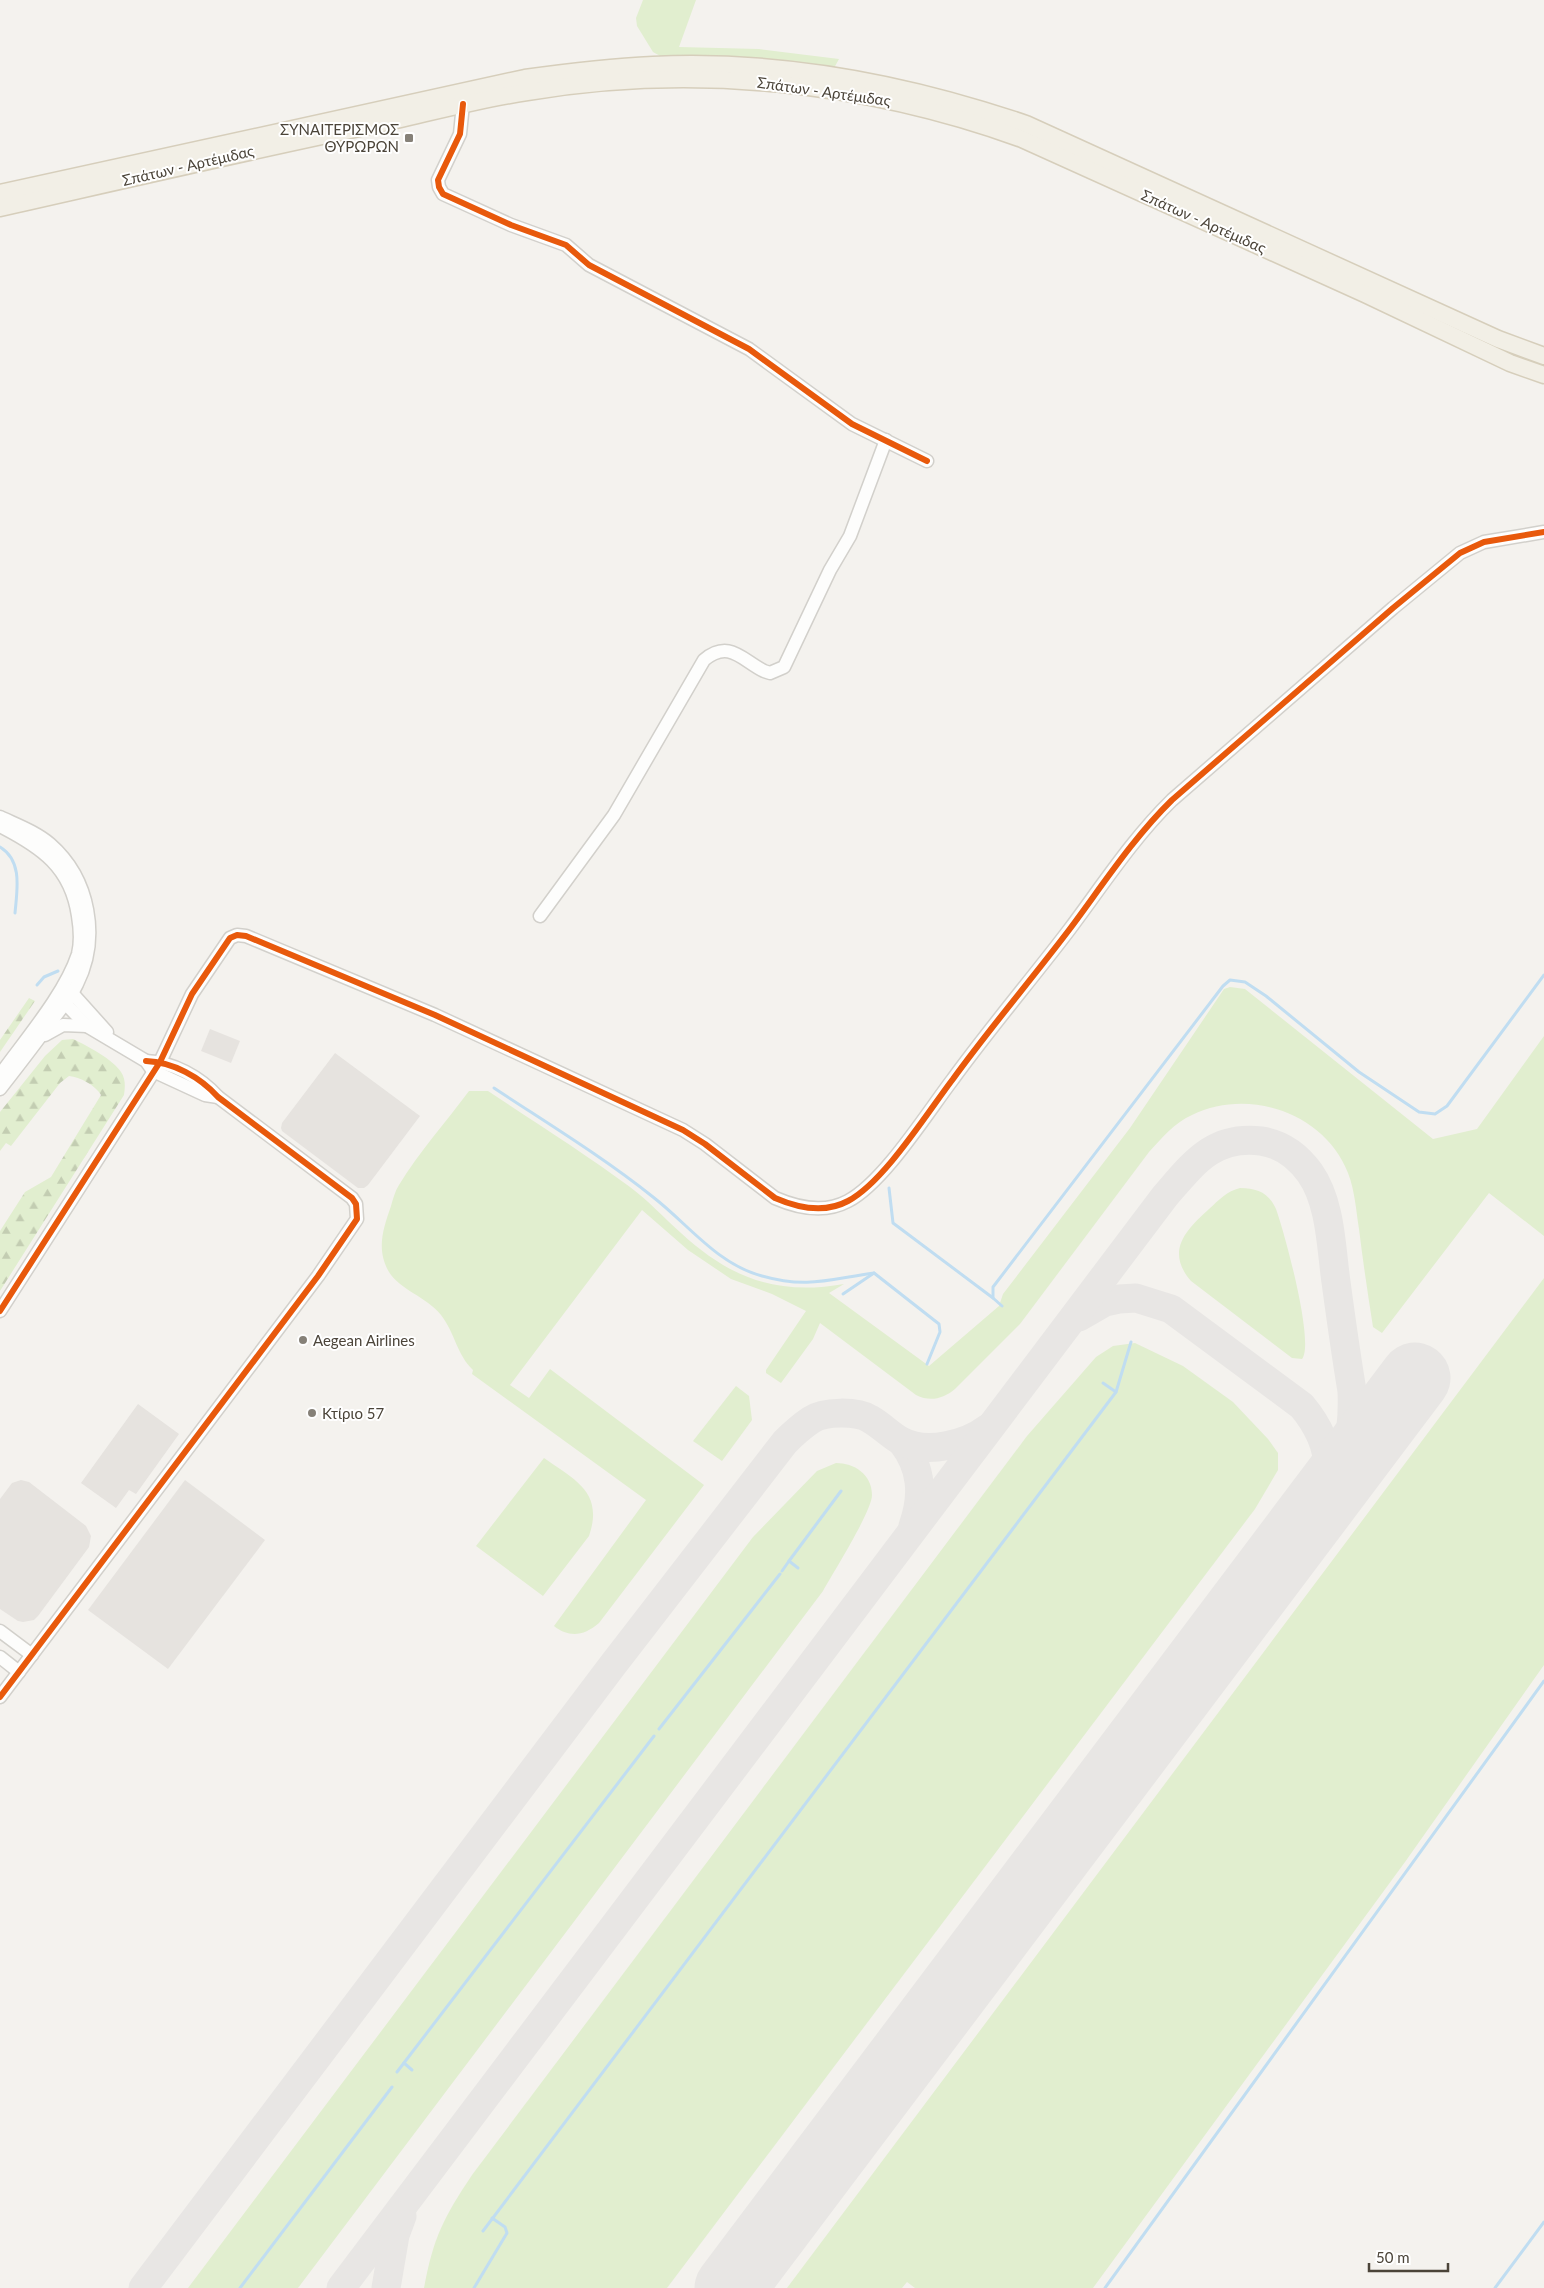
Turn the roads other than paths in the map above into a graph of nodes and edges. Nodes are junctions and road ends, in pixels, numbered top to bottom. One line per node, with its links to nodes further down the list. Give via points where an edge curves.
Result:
1 (463, 104): 3 (main road, Σπάτων - Αρτέμιδας); 5 (main road, Σπάτων - Αρτέμιδας, via 589,83 720,79 778,82 905,103 970,121 1047,150 1510,363); 6 (street, via 460,134 438,180 443,194 511,225 566,245 588,265 749,349 836,414)
2 (0, 193): 4 (main road, Σπάτων - Αρτέμιδας, via 525,78 655,65 781,69 910,90 1026,124 1498,339)
3 (0, 208)
4 (1544, 356)
5 (1544, 375)
6 (886, 440): 7 (street); 11 (street, via 850,536 830,570 784,667 770,673 730,651 718,652 704,660 614,815)
7 (927, 462)
8 (1544, 532): 16 (street, via 1492,540 1460,553 1172,800 1148,826 898,1152 870,1184 846,1202 820,1209 800,1207 775,1198 683,1130 435,1015 246,936 230,938 192,994)
9 (0, 817): 12 (street, via 50,844 64,859 81,888 88,914 89,948 81,975)
10 (0, 826): 12 (street, via 45,852 70,887 77,912 79,944)
11 (540, 916)
12 (64, 994): 13 (street); 14 (street); 15 (street); 17 (street)
13 (87, 1026): 14 (street, via 63,1025); 15 (street)
14 (38, 1040): 18 (street)
15 (120, 1044): 16 (street)
16 (153, 1065): 19 (street); 21 (street, via 170,1064 209,1086 218,1097 352,1198 356,1204 357,1219 318,1276)
17 (0, 1075)
18 (0, 1089)
19 (0, 1311)
20 (0, 1631): 21 (street)
21 (32, 1655): 23 (street)
22 (0, 1657): 23 (street)
23 (19, 1672): 24 (street)
24 (0, 1697)

